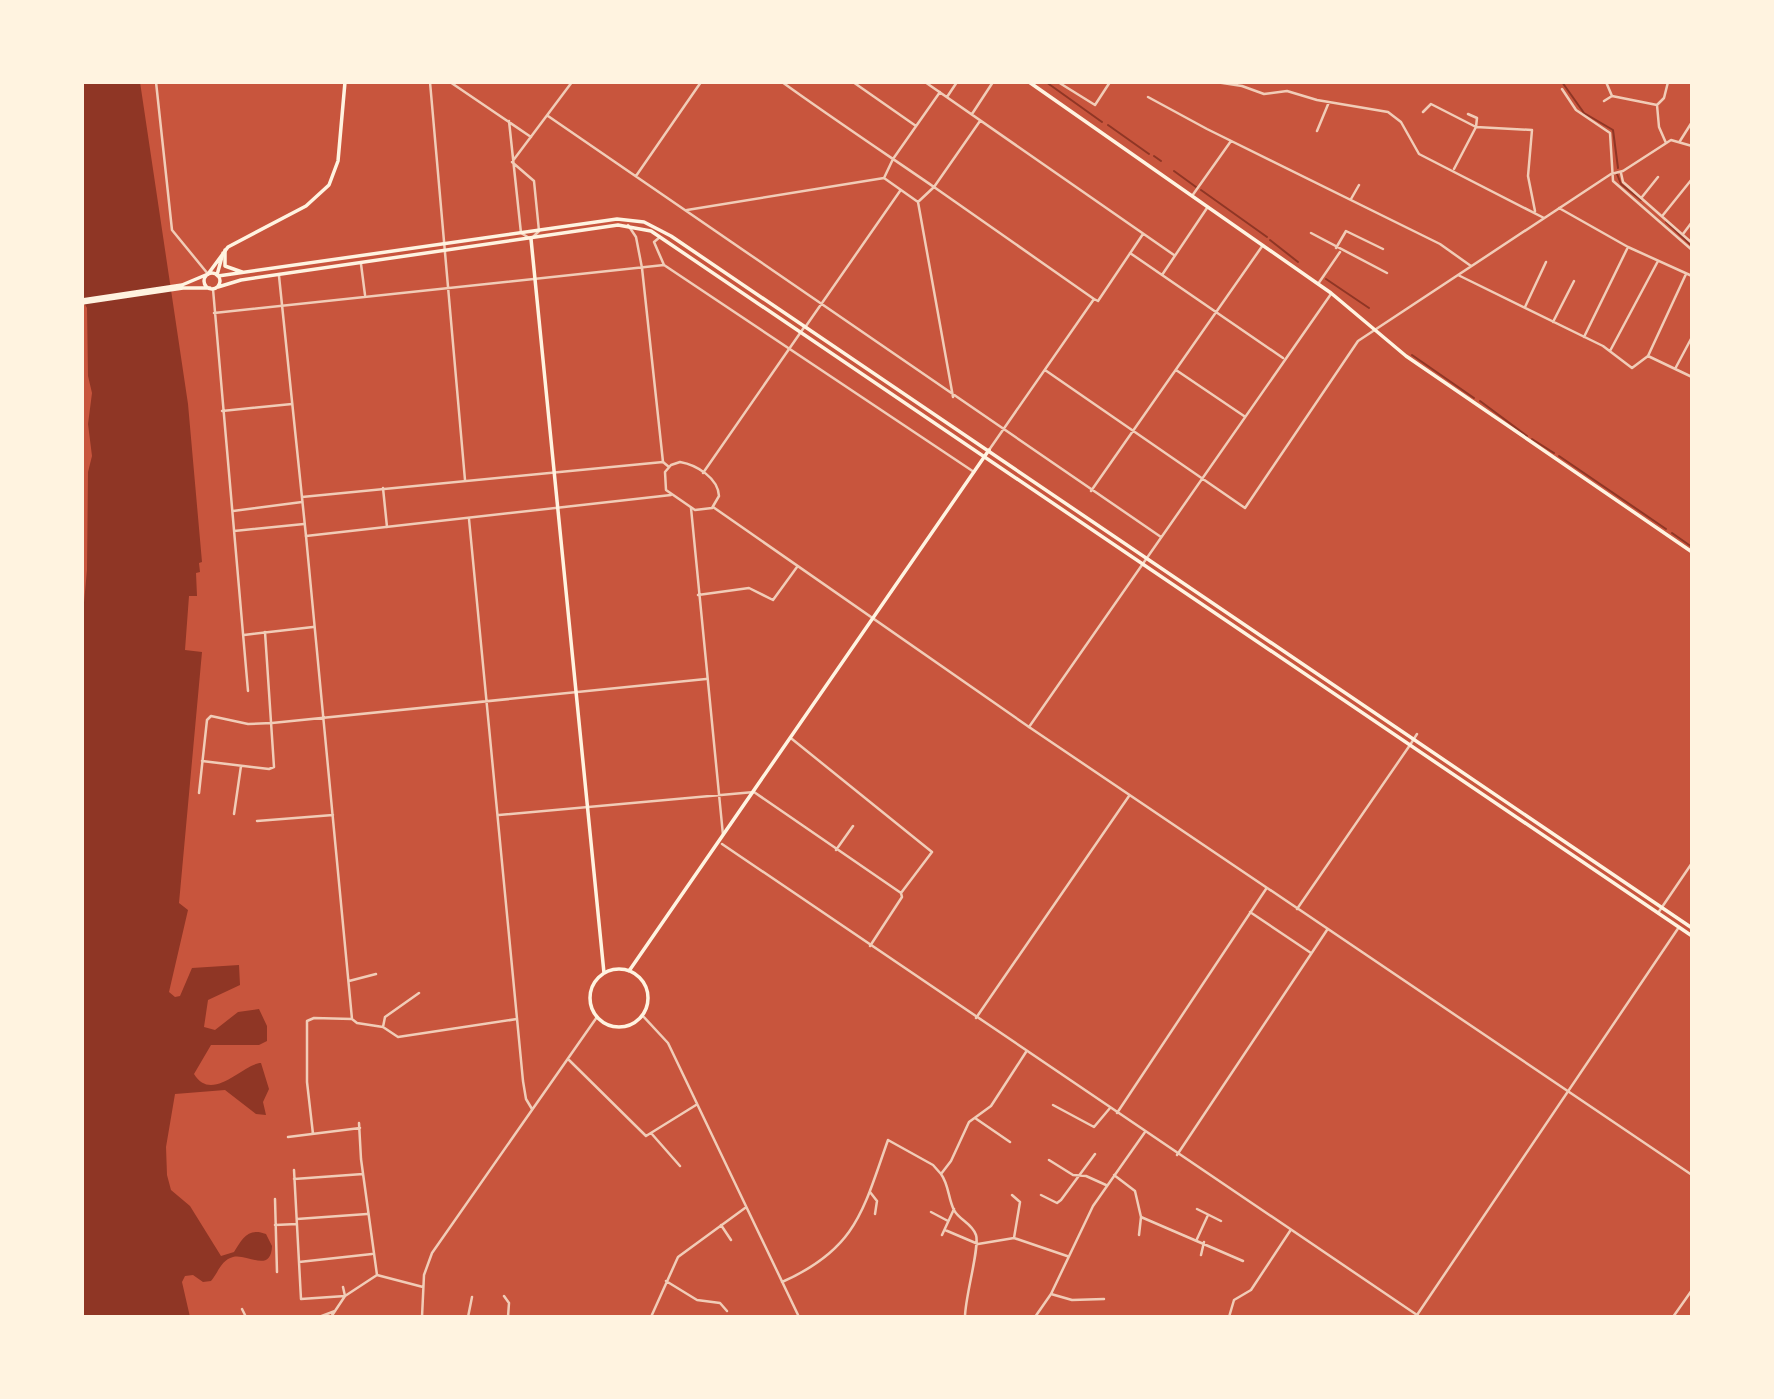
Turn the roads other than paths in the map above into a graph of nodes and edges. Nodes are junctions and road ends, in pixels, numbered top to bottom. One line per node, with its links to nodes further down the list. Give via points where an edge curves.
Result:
1 (156, 82): 94 (street, via 172,230)
2 (345, 82): 79 (main road, via 338,161 329,185 306,206)
3 (430, 82): 74 (street)
4 (450, 82): 30 (street)
5 (572, 82): 29 (street)
6 (701, 82): 46 (street)
7 (782, 82): 41 (street)
8 (853, 82): 33 (street)
9 (925, 82): 19 (street)
10 (957, 82): 21 (street)
11 (993, 82): 27 (street)
12 (1029, 82): 53 (main road)
13 (1110, 82): 17 (street, via 1095,105)
14 (1216, 82): 24 (street)
15 (1606, 82): 20 (street)
16 (1668, 82): 25 (street)
17 (1061, 83)
18 (1562, 89): 45 (street, via 1576,110 1610,133)
19 (940, 92): 21 (street); 33 (street)
20 (1612, 96): 23 (street); 25 (street)
21 (947, 97): 27 (street)
22 (1148, 97): 37 (street)
23 (1604, 101)
24 (1329, 102): 35 (street); 43 (street, via 1388,111 1401,122 1416,151)
25 (1657, 105): 39 (street)
26 (1423, 112): 34 (street, via 1431,104)
27 (971, 114): 31 (street)
28 (1468, 114): 34 (street, via 1477,118)
29 (548, 116): 36 (street); 46 (street)
30 (509, 121): 36 (street); 42 (street)
31 (980, 121): 51 (street); 69 (street)
32 (1692, 122): 38 (street)
33 (916, 126): 41 (street)
34 (1476, 127): 43 (street); 60 (street, via 1532,130 1528,176)
35 (1317, 131)
36 (531, 137): 42 (street)
37 (1231, 141): 53 (street); 55 (street)
38 (1680, 141): 39 (street); 40 (street)
39 (1666, 143): 44 (street)
40 (1692, 146)
41 (893, 159): 48 (street); 51 (street)
42 (512, 162): 66 (street, via 534,181); 67 (street)
43 (1453, 170): 60 (street)
44 (1621, 172): 45 (street); 54 (street, via 1623,182)
45 (1611, 174): 58 (street); 80 (street, via 1616,185)
46 (636, 176): 59 (street)
47 (1658, 177): 54 (street)
48 (884, 178): 52 (street); 59 (street)
49 (1692, 179): 61 (street)
50 (1359, 184): 55 (street)
51 (934, 187): 56 (street); 108 (street)
52 (901, 190): 56 (street); 110 (street)
53 (1192, 196): 57 (main road)
54 (1642, 197): 61 (street)
55 (1351, 199): 89 (street, via 1440,244)
56 (918, 202): 129 (street)
57 (1208, 206): 75 (main road); 84 (street)
58 (1559, 208): 62 (street); 76 (street)
59 (686, 210): 110 (street)
60 (1535, 211): 62 (street)
61 (1663, 215): 70 (street)
62 (1544, 218): 89 (street)
63 (617, 222): 65 (main road); 66 (main road); 72 (main road); 116 (main road, via 644,222 659,229)
64 (1692, 222): 70 (street)
65 (628, 225): 71 (main road); 90 (street, via 636,237)
66 (539, 231): 67 (main road); 72 (street)
67 (521, 233): 72 (street); 74 (main road)
68 (1311, 233): 77 (street)
69 (1143, 234): 83 (street); 84 (street)
70 (1683, 234): 73 (street)
71 (661, 236): 88 (street, via 654,242); 117 (main road)
72 (531, 239): 81 (main road); 100 (main road)
73 (1692, 243)
74 (443, 245): 81 (street); 92 (main road)
75 (1263, 245): 102 (main road); 113 (street)
76 (1628, 247): 85 (street); 119 (street)
77 (1336, 248): 78 (street, via 1346,231); 82 (street)
78 (1383, 249)
79 (225, 250): 92 (main road, via 227,268); 94 (main road); 95 (main road)
80 (1692, 250)
81 (444, 251): 87 (main road); 104 (street)
82 (1340, 251): 91 (street); 102 (street)
83 (1130, 253): 96 (street); 108 (street, via 1097,301)
84 (1174, 255): 96 (street)
85 (1658, 261): 93 (street); 122 (street)
86 (1546, 262): 112 (street)
87 (361, 264): 98 (main road); 107 (street)
88 (664, 265): 90 (street); 121 (street)
89 (1471, 266): 97 (street)
90 (642, 268): 100 (street); 137 (street)
91 (1387, 273)
92 (247, 274): 95 (main road)
93 (1686, 274): 99 (street); 123 (street)
94 (208, 275): 95 (main road); 103 (main road); 105 (main road, via 205,281)
95 (218, 275): 105 (main road)
96 (1161, 275): 113 (street)
97 (1458, 275): 112 (street); 118 (street)
98 (279, 276): 105 (main road); 111 (street)
99 (1692, 276)
100 (534, 279): 104 (street); 139 (main road)
101 (1574, 281): 115 (street)
102 (1318, 284): 106 (main road)
103 (182, 286): 105 (main road); 109 (main road)
104 (447, 287): 107 (street); 143 (street)
105 (214, 288): 114 (street)
106 (1331, 293): 118 (main road); 124 (street)
107 (365, 297): 111 (street)
108 (1094, 299): 126 (street)
109 (82, 301)
110 (820, 304): 116 (street); 129 (street)
111 (282, 305): 114 (street); 130 (street)
112 (1525, 307): 115 (street)
113 (1215, 312): 124 (street); 127 (street)
114 (214, 313): 131 (street)
115 (1553, 322): 119 (street)
116 (806, 326): 117 (street); 135 (main road)
117 (802, 331): 121 (street); 136 (main road)
118 (1376, 332): 142 (street, via 1353,346 1245,508); 159 (main road)
119 (1584, 337): 122 (street)
120 (1692, 337): 125 (street)
121 (789, 349): 140 (street); 141 (street)
122 (1610, 351): 123 (street, via 1632,368)
123 (1648, 356): 125 (street)
124 (1284, 359): 132 (street)
125 (1675, 369): 128 (street)
126 (1045, 370): 133 (street); 134 (street)
127 (1176, 370): 132 (street); 134 (street)
128 (1692, 377)
129 (953, 397): 133 (street)
130 (292, 404): 131 (street); 147 (street)
131 (222, 411): 152 (street)
132 (1244, 416): 142 (street)
133 (1003, 430): 135 (street); 145 (street)
134 (1134, 430): 142 (street); 145 (street)
135 (989, 450): 136 (main road); 160 (main road)
136 (986, 456): 140 (main road); 161 (main road)
137 (663, 461): 138 (street); 139 (street)
138 (669, 467): 141 (street, via 685,463); 146 (street, via 664,484)
139 (554, 472): 143 (street); 151 (main road)
140 (974, 472): 164 (main road)
141 (704, 473): 149 (street, via 718,488)
142 (1202, 477): 158 (street)
143 (466, 480): 144 (street)
144 (383, 488): 147 (street); 155 (street)
145 (1091, 491): 158 (street)
146 (671, 495): 150 (street); 151 (street)
147 (302, 497): 148 (street)
148 (302, 502): 152 (street); 154 (street)
149 (713, 507): 150 (street); 162 (street)
150 (691, 508): 163 (street)
151 (558, 509): 153 (street); 170 (main road)
152 (232, 511): 156 (street)
153 (469, 519): 155 (street); 171 (street)
154 (304, 524): 156 (street); 157 (street)
155 (387, 527): 157 (street)
156 (234, 531): 167 (street)
157 (306, 536): 165 (street)
158 (1161, 537): 160 (street)
159 (1692, 552)
160 (1146, 558): 161 (street); 177 (main road)
161 (1143, 563): 174 (street); 178 (main road)
162 (797, 567): 163 (street, via 773,600 749,588); 164 (street)
163 (698, 595): 168 (street)
164 (874, 619): 174 (street); 176 (main road)
165 (314, 627): 166 (street); 172 (street)
166 (265, 632): 167 (street); 173 (street)
167 (244, 635): 169 (street)
168 (706, 678): 170 (street); 183 (street)
169 (248, 691)
170 (575, 693): 171 (street); 185 (main road)
171 (488, 702): 172 (street); 188 (street)
172 (324, 719): 173 (street); 187 (street)
173 (272, 723): 179 (street, via 209,717); 180 (street, via 274,767)
174 (1029, 727): 184 (street)
175 (1417, 734): 177 (street)
176 (792, 739): 181 (main road); 196 (street, via 932,852)
177 (1414, 739): 178 (street); 197 (main road)
178 (1410, 745): 198 (street); 200 (main road)
179 (202, 761): 180 (street); 182 (street)
180 (241, 766): 186 (street)
181 (754, 792): 183 (street); 191 (main road); 193 (street)
182 (199, 793)
183 (719, 795): 185 (street); 191 (street)
184 (1129, 795): 195 (street); 214 (street)
185 (586, 807): 188 (street); 208 (main road)
186 (234, 814)
187 (333, 815): 189 (street); 210 (street)
188 (499, 815): 216 (street)
189 (257, 821)
190 (853, 826): 193 (street)
191 (723, 838): 207 (main road)
192 (722, 844): 205 (street)
193 (836, 850): 196 (street)
194 (1692, 863): 197 (street)
195 (1266, 888): 198 (street); 199 (street)
196 (901, 892): 205 (street)
197 (1662, 908): 200 (street); 202 (main road)
198 (1297, 909): 203 (street)
199 (1250, 912): 206 (street); 225 (street)
200 (1658, 913): 201 (main road)
201 (1679, 928): 204 (main road); 220 (street)
202 (1692, 928)
203 (1328, 929): 206 (street); 220 (street)
204 (1692, 936)
205 (870, 946): 214 (street)
206 (1312, 953): 235 (street)
207 (629, 971): 208 (main road); 212 (main road, via 646,988)
208 (604, 973): 213 (main road, via 590,996)
209 (376, 974): 210 (street)
210 (349, 981): 215 (street)
211 (419, 993): 217 (street, via 385,1017)
212 (642, 1015): 213 (main road, via 628,1025 617,1026); 221 (street, via 668,1042)
213 (597, 1017): 219 (street)
214 (976, 1018): 218 (street)
215 (352, 1019): 217 (street); 231 (street, via 307,1021)
216 (517, 1019): 217 (street, via 398,1037); 224 (street, via 525,1095)
217 (383, 1027)
218 (1026, 1052): 223 (street); 226 (street, via 991,1106)
219 (568, 1059): 224 (street); 230 (street, via 646,1136)
220 (1568, 1091): 242 (street); 292 (street)
221 (696, 1105): 230 (street); 250 (street)
222 (1054, 1105): 223 (street, via 1094,1127)
223 (1110, 1108): 225 (street)
224 (533, 1109): 282 (street, via 436,1247)
225 (1117, 1113): 229 (street)
226 (975, 1118): 233 (street); 240 (street)
227 (359, 1122): 228 (street)
228 (360, 1128): 231 (street); 239 (street)
229 (1144, 1132): 235 (street); 241 (street)
230 (651, 1133): 237 (street)
231 (313, 1134): 232 (street)
232 (288, 1138)
233 (1010, 1142)
234 (1095, 1154): 243 (street)
235 (1177, 1155): 264 (street)
236 (1049, 1160): 243 (street)
237 (680, 1166)
238 (294, 1170): 244 (street)
239 (363, 1174): 244 (street); 254 (street)
240 (941, 1174): 246 (street, via 889,1139); 251 (street)
241 (1114, 1175): 245 (street); 257 (street, via 1135,1191)
242 (1692, 1175)
243 (1080, 1176): 245 (street); 248 (street, via 1057,1203)
244 (294, 1179): 258 (street)
245 (1106, 1185): 274 (street)
246 (870, 1192): 255 (street, via 877,1201); 280 (street, via 855,1224 829,1256)
247 (1012, 1195): 267 (street, via 1020,1202)
248 (1041, 1195)
249 (275, 1199): 261 (street)
250 (745, 1208): 262 (street); 280 (street)
251 (954, 1209): 259 (street); 271 (street, via 971,1226)
252 (1198, 1209): 256 (street)
253 (932, 1212): 259 (street)
254 (368, 1214): 258 (street); 272 (street)
255 (875, 1214)
256 (1208, 1215): 260 (street); 268 (street)
257 (1141, 1217): 266 (street); 268 (street)
258 (297, 1221): 261 (street); 276 (street)
259 (948, 1221): 263 (street)
260 (1221, 1222)
261 (275, 1225): 277 (street)
262 (721, 1225): 269 (street); 279 (street, via 679,1256)
263 (945, 1230): 265 (street); 271 (street)
264 (1290, 1231): 292 (street); 303 (street, via 1251,1290 1234,1300)
265 (942, 1235)
266 (1139, 1235)
267 (1014, 1238): 271 (street); 274 (street)
268 (1197, 1239): 270 (street)
269 (732, 1240)
270 (1204, 1242): 273 (street); 275 (street)
271 (978, 1244): 301 (street)
272 (373, 1254): 276 (street); 278 (street)
273 (1201, 1255)
274 (1067, 1256): 284 (street)
275 (1243, 1261)
276 (299, 1262): 285 (street, via 302,1300)
277 (277, 1272)
278 (377, 1275): 282 (street); 285 (street)
279 (666, 1281): 291 (street, via 703,1303 720,1303); 299 (street)
280 (782, 1282): 300 (street)
281 (343, 1287): 285 (street)
282 (423, 1287): 296 (street)
283 (1692, 1290): 304 (street)
284 (1051, 1294): 288 (street, via 1072,1300); 302 (street)
285 (345, 1296): 290 (street)
286 (504, 1296): 298 (street, via 509,1303)
287 (472, 1297): 297 (street)
288 (1104, 1299)
289 (242, 1308): 293 (street)
290 (335, 1311): 294 (street); 295 (street)
291 (727, 1311)
292 (1418, 1316)
293 (246, 1317)
294 (319, 1317)
295 (331, 1317)
296 (422, 1317)
297 (468, 1317)
298 (508, 1317)
299 (651, 1317)
300 (799, 1317)
301 (965, 1317)
302 (1035, 1317)
303 (1229, 1317)
304 (1673, 1317)

